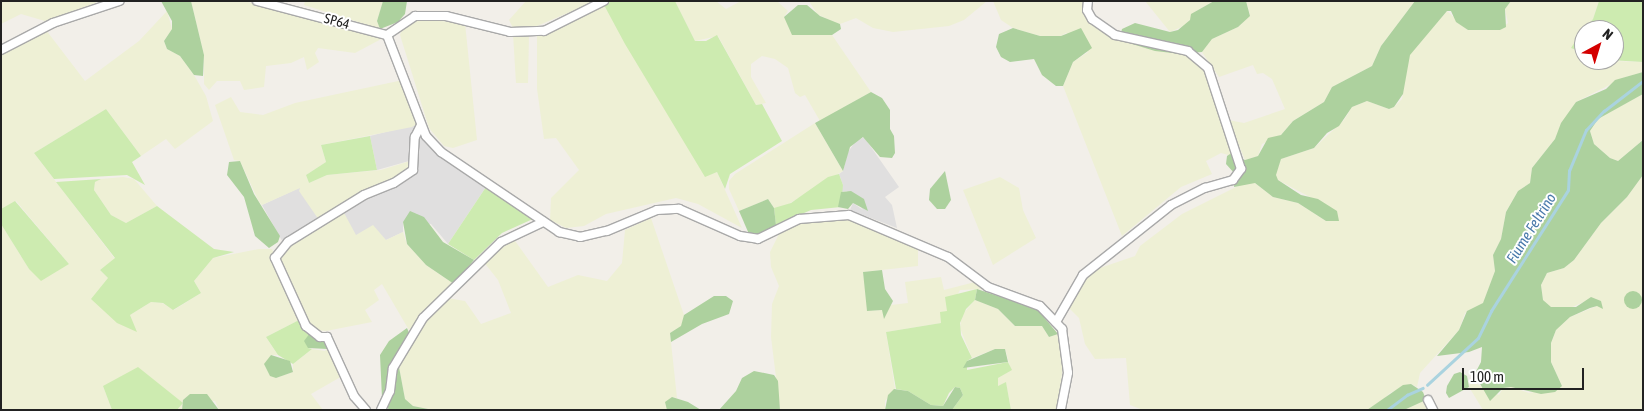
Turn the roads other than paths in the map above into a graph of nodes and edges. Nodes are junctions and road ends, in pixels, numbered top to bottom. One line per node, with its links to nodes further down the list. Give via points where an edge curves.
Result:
1 (119, 1): 6 (street, via 53,22)
2 (257, 1): 5 (street, SP64 / SP64)
3 (604, 1): 5 (street, via 544,31 510,32 446,16 415,16)
4 (1088, 1): 9 (street, via 1087,10 1092,19 1115,35 1188,51 1208,68 1241,169 1232,180 1205,188 1171,205 1083,275)
5 (387, 35): 7 (street)
6 (1, 50)
7 (421, 125): 8 (street, via 441,152); 11 (street, via 415,137 414,170 394,183 364,195 288,242 275,258 306,326 320,337 327,337 354,396)
8 (544, 222): 9 (street, via 559,232 580,237 607,231 657,210 679,209 740,236 758,240 799,219 849,215 948,257 988,287 1040,306); 12 (street, via 501,242 423,318 393,368 390,391)
9 (1056, 322): 13 (street, via 1062,329 1068,373)
10 (1428, 400): 14 (street)
11 (366, 410)
12 (381, 410)
13 (1061, 410)
14 (1432, 410)

